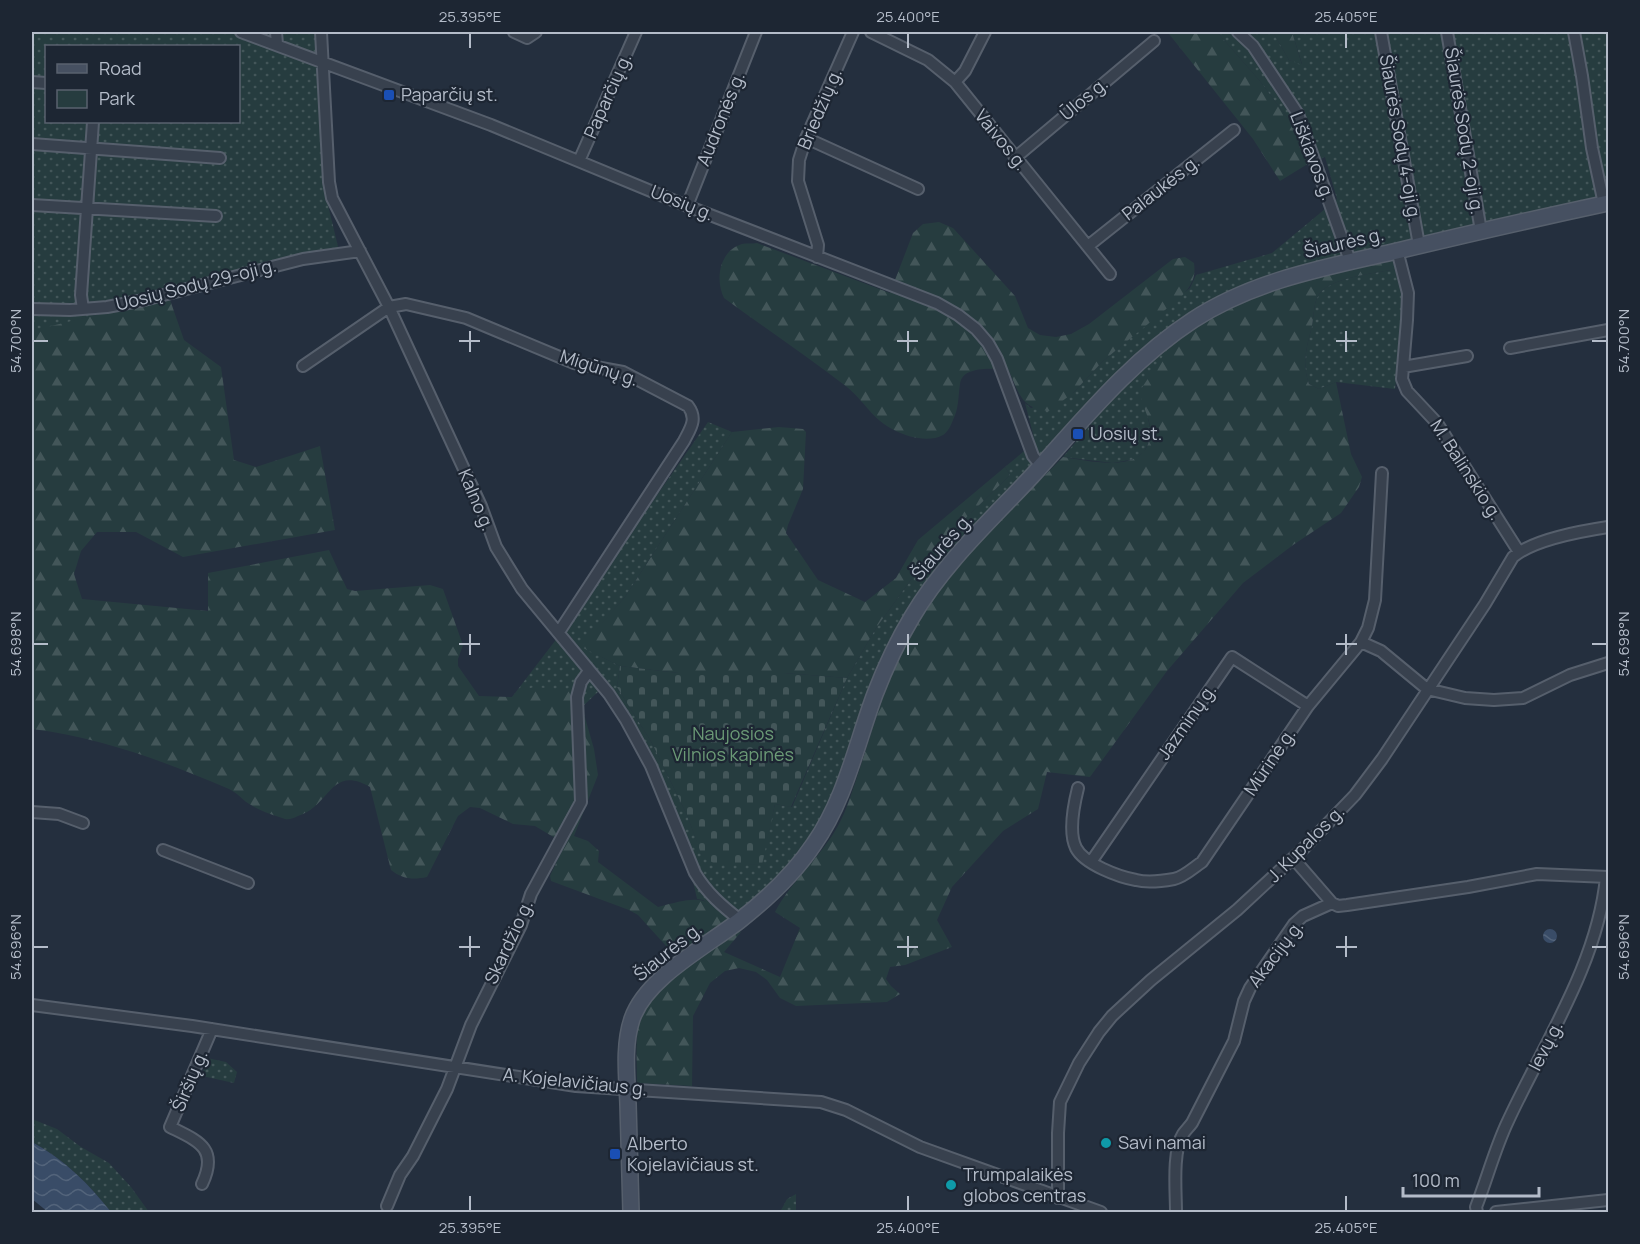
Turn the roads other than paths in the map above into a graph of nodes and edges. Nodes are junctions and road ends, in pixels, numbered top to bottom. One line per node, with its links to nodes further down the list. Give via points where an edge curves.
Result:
1 (241, 32): 16 (street, Uosių g.)
2 (276, 32): 16 (street)
3 (321, 32): 17 (street, Kalno g.)
4 (514, 32): 5 (street, via 527,38)
5 (536, 32)
6 (636, 32): 26 (street, Paparčių g.)
7 (756, 32): 30 (street, Audronės g.)
8 (853, 32): 21 (street, Briedžių g.)
9 (871, 32): 18 (street, Vaivos g., via 928,60)
10 (985, 32): 18 (street)
11 (1238, 32): 39 (street, Liškiavos g., via 1253,46 1298,114)
12 (1381, 32): 34 (street, Šiaurės Sodų 4-oji g.)
13 (1447, 32): 33 (street, Šiaurės Sodų 2-oji g.)
14 (1574, 32): 28 (street, via 1592,148)
15 (1154, 41): 25 (street, Ūlos g.)
16 (277, 44): 17 (street, Uosių g.)
17 (322, 61): 26 (street, Uosių g.); 37 (street, Kalno g., via 332,198)
18 (955, 82): 25 (street, Vaivos g.)
19 (93, 123): 23 (street)
20 (1234, 130): 35 (street, Palaukės g.)
21 (806, 138): 27 (street); 38 (street, Briedžių g., via 798,181 818,245)
22 (32, 144): 23 (street)
23 (91, 147): 24 (street); 31 (street)
24 (220, 158)
25 (1015, 158): 35 (street, Vaivos g.)
26 (579, 161): 30 (street, Uosių g.)
27 (918, 189)
28 (1606, 203): 33 (main road, Šiaurės g.)
29 (32, 205): 31 (street)
30 (687, 206): 38 (street, Uosių g.)
31 (86, 209): 32 (street); 43 (street)
32 (216, 216)
33 (1481, 231): 34 (main road, Šiaurės g.)
34 (1419, 245): 36 (main road, Šiaurės g.)
35 (1088, 246): 40 (street, Vaivos g.)
36 (1398, 250): 39 (main road, Šiaurės g.); 48 (street, M. Balinskio g., via 1408,293)
37 (360, 251): 41 (street, Kalno g.); 43 (street, Uosių Sodų 29-oji g., via 303,260 144,300)
38 (817, 257): 49 (street, Uosių g., via 937,303 976,329 997,359 1033,456)
39 (1350, 261): 49 (main road, Šiaurės g., via 1259,287 1194,319 1131,369)
40 (1110, 274)
41 (389, 307): 47 (street); 53 (street, Kalno g., via 496,547 522,589); 53 (street, Migūnų g., via 406,304 466,318 574,363 623,372 682,401 692,411 693,421 684,441)
42 (32, 309): 43 (street, Uosių Sodų 29-oji g.)
43 (82, 309)
44 (1608, 330): 45 (street)
45 (1510, 348)
46 (1467, 356): 48 (street)
47 (303, 366)
48 (1403, 367): 52 (street, M. Balinskio g., via 1407,391 1437,423)
49 (1041, 466): 68 (main road, Šiaurės g., via 928,591 876,692 827,824 782,885)
50 (1382, 473): 54 (street, Mūrinė g., via 1375,600)
51 (1608, 527): 52 (street, via 1580,531)
52 (1519, 552): 57 (street, J. Kupalos g.)
53 (559, 632): 56 (street, Kalno g.)
54 (1361, 642): 57 (street, via 1381,651); 58 (street, Mūrinė g.)
55 (1608, 663): 57 (street, via 1570,675 1523,698 1465,698)
56 (589, 671): 68 (street, Kalno g., via 609,693 639,741 702,885); 71 (street, Skardžio g., via 577,697 581,802 531,894)
57 (1427, 689): 63 (street, J. Kupalos g., via 1355,795)
58 (1308, 706): 64 (street, Mūrinė g., via 1207,855 1187,873 1175,879 1138,881); 64 (street, Jazminų g., via 1232,657)
59 (1078, 788): 64 (street, Mūrinė g., via 1074,843)
60 (32, 813): 61 (street, via 59,814)
61 (83, 823)
62 (163, 850): 66 (street)
63 (1293, 858): 67 (street); 74 (street, J. Kupalos g., via 1238,910 1151,980 1099,1032 1060,1102)
64 (1091, 862)
65 (1607, 877): 67 (street, Akacijų g., via 1537,873 1347,905); 80 (street, Ievų g., via 1592,941 1566,1006 1507,1123)
66 (248, 883)
67 (1332, 903): 79 (street, Akacijų g., via 1294,924 1250,988 1234,1041 1179,1144)
68 (740, 920): 72 (main road, Šiaurės g., via 653,985 644,996 627,1042)
69 (32, 1005): 70 (street, A. Kojelavičiaus g.)
70 (212, 1029): 71 (street, A. Kojelavičiaus g.); 73 (street, Širšių g., via 170,1127 198,1141 206,1150 209,1168)
71 (456, 1067): 72 (street, A. Kojelavičiaus g., via 576,1086); 76 (street, Skardžio g.)
72 (627, 1089): 74 (street, A. Kojelavičiaus g., via 835,1105 920,1147); 77 (main road, Šiaurės g.)
73 (202, 1184)
74 (1058, 1198): 78 (street, A. Kojelavičiaus g.)
75 (1608, 1200): 81 (street)
76 (387, 1206)
77 (632, 1212)
78 (1101, 1212)
79 (1176, 1212)
80 (1477, 1212)
81 (1496, 1212)

